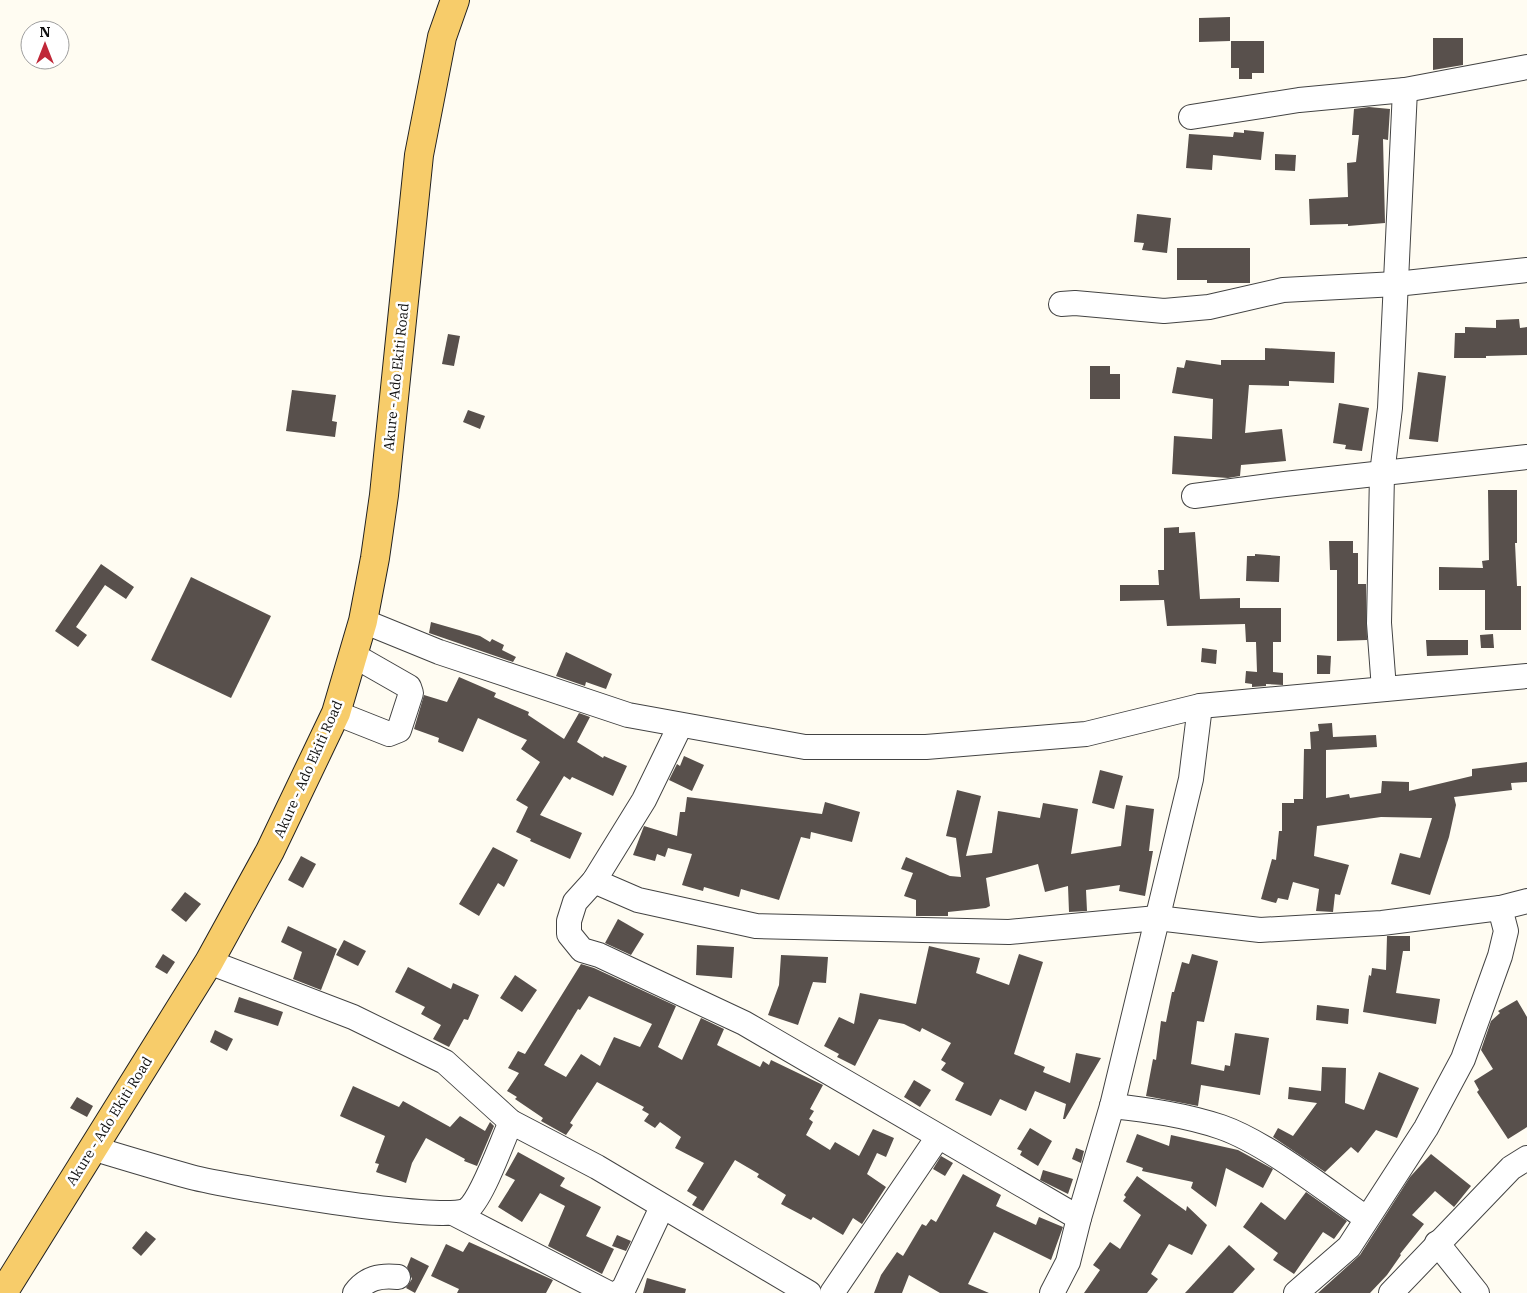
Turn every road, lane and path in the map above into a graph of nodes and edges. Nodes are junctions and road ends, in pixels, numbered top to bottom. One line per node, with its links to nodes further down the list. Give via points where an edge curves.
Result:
1 (455, 0): 11 (main road, Akure - Ado Ekiti Road, via 442,37 419,155 384,495)
2 (1527, 67): 3 (street)
3 (1405, 90): 4 (street, via 1299,100); 6 (street)
4 (1192, 117)
5 (1527, 270): 6 (street)
6 (1396, 284): 7 (street, via 1283,290 1209,306 1164,310); 9 (street, via 1390,408)
7 (1061, 304)
8 (1527, 457): 9 (street)
9 (1382, 474): 10 (street); 14 (street, via 1379,623)
10 (1194, 496)
11 (363, 621): 12 (main road, Akure - Ado Ekiti Road); 17 (street, via 438,652 586,702)
12 (353, 655): 16 (main road, Akure - Ado Ekiti Road); 16 (street, via 409,687 411,693 399,730 389,734)
13 (1527, 676): 14 (street)
14 (1384, 689): 15 (street)
15 (1200, 706): 17 (street, via 1086,734 926,747 805,747); 21 (street, via 1191,779)
16 (336, 713): 22 (main road, Akure - Ado Ekiti Road, via 270,851)
17 (680, 726): 18 (street, via 644,800)
18 (594, 881): 21 (street, via 638,900 756,926 1009,932); 25 (street, via 575,902 569,921 569,934 582,950 744,1023)
19 (1527, 901): 20 (street)
20 (1500, 908): 21 (street, via 1382,923 1260,930); 31 (street, via 1506,931 1500,956 1463,1059 1426,1128)
21 (1157, 918): 23 (street)
22 (209, 962): 24 (street, via 354,1017 445,1062); 26 (main road, Akure - Ado Ekiti Road)
23 (1112, 1106): 30 (street); 31 (street, via 1166,1112 1222,1128 1289,1165)
24 (511, 1122): 28 (street, via 597,1167); 29 (street, via 479,1196 467,1210)
25 (938, 1137): 30 (street); 39 (street)
26 (92, 1148): 29 (street, via 192,1178 278,1194 423,1214); 34 (main road, Akure - Ado Ekiti Road)
27 (1527, 1158): 32 (street, via 1511,1168)
28 (662, 1208): 37 (street, via 624,1288); 38 (street)
29 (455, 1214): 36 (street)
30 (1079, 1218): 40 (street, via 1068,1262)
31 (1366, 1218): 41 (street, via 1349,1246)
32 (1437, 1243): 42 (street); 43 (street)
33 (398, 1277): 35 (street, via 372,1279)
34 (3, 1293)
35 (355, 1293)
36 (608, 1293)
37 (618, 1293)
38 (809, 1293)
39 (832, 1293)
40 (1052, 1293)
41 (1296, 1293)
42 (1391, 1293)
43 (1477, 1293)

